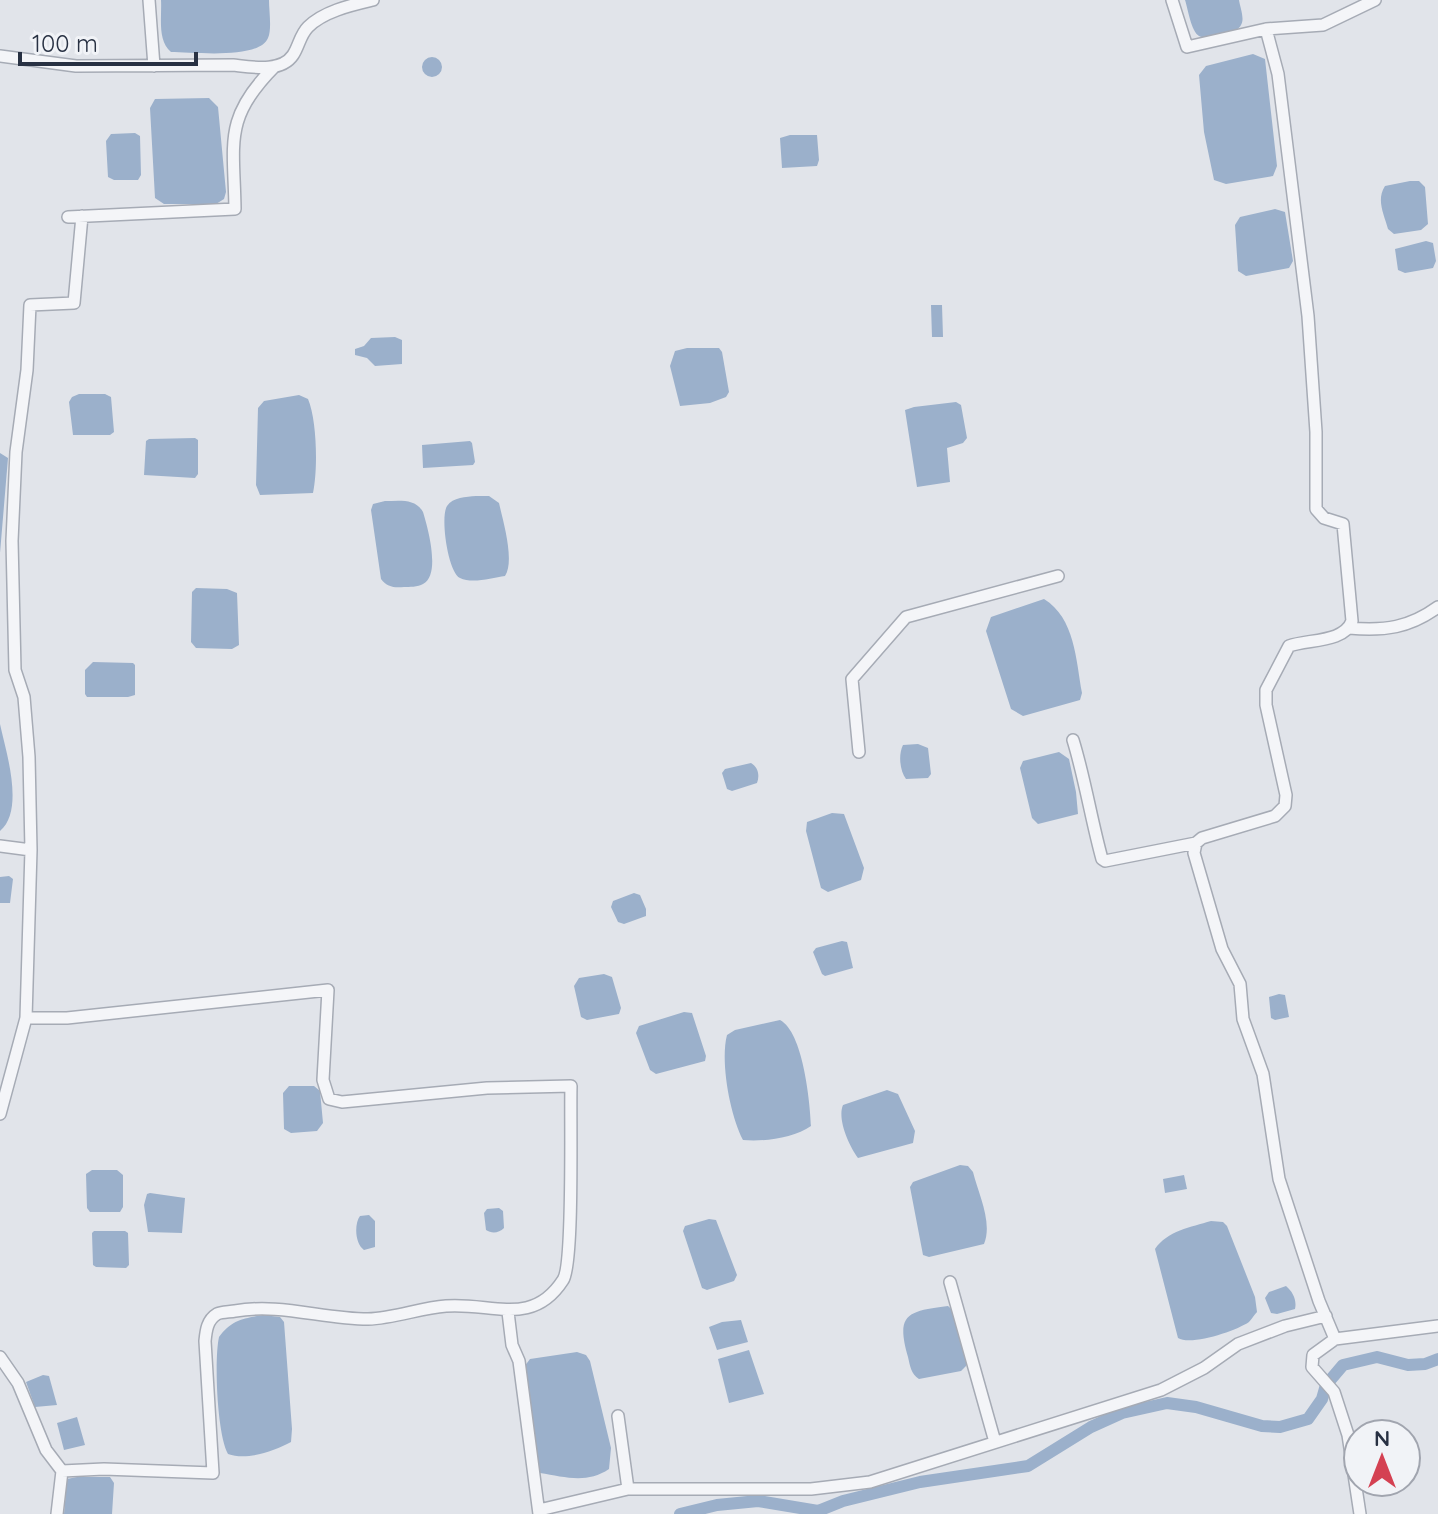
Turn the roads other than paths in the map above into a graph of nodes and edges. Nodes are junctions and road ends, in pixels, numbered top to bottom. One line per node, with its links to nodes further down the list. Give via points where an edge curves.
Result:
1 (149, 0): 7 (street)
2 (373, 0): 8 (street, via 308,26 291,57)
3 (1172, 0): 5 (street, via 1187,47)
4 (1375, 0): 5 (street, via 1323,25)
5 (1266, 29): 13 (street, via 1278,74 1308,316 1316,509 1343,524)
6 (0, 56): 7 (street, via 76,66)
7 (154, 66): 8 (street)
8 (275, 66): 9 (street, via 255,86 234,130 235,209)
9 (82, 216): 10 (street); 18 (street, via 74,303 30,305 16,452 15,670 24,697)
10 (68, 217)
11 (1058, 576): 15 (street, via 906,617 852,679)
12 (1438, 607): 13 (street, via 1413,623)
13 (1349, 628): 16 (street, via 1289,646 1266,690 1286,795 1283,810)
14 (1073, 740): 16 (street, via 1102,859)
15 (859, 752)
16 (1196, 843): 23 (street, via 1194,853 1222,949 1240,984 1243,1019 1263,1074 1279,1179)
17 (0, 846): 18 (street)
18 (31, 850): 19 (street)
19 (26, 1018): 20 (street); 22 (street, via 328,990 323,1080 329,1099 571,1086 566,1277 543,1301)
20 (0, 1114)
21 (950, 1282): 28 (street)
22 (508, 1312): 29 (street, via 445,1306 370,1319 258,1307 217,1314 206,1326 205,1341 213,1473); 31 (street)
23 (1326, 1316): 25 (street); 28 (street, via 1238,1344 1161,1390)
24 (1438, 1326): 25 (street)
25 (1335, 1339): 33 (street, via 1313,1355 1312,1367 1334,1392 1348,1435)
26 (0, 1357): 29 (street, via 18,1383 46,1450)
27 (618, 1416): 30 (street)
28 (995, 1442): 30 (street, via 870,1482 811,1489)
29 (62, 1471): 32 (street)
30 (628, 1489): 31 (street)
31 (539, 1512)
32 (57, 1514)
33 (1360, 1514)

